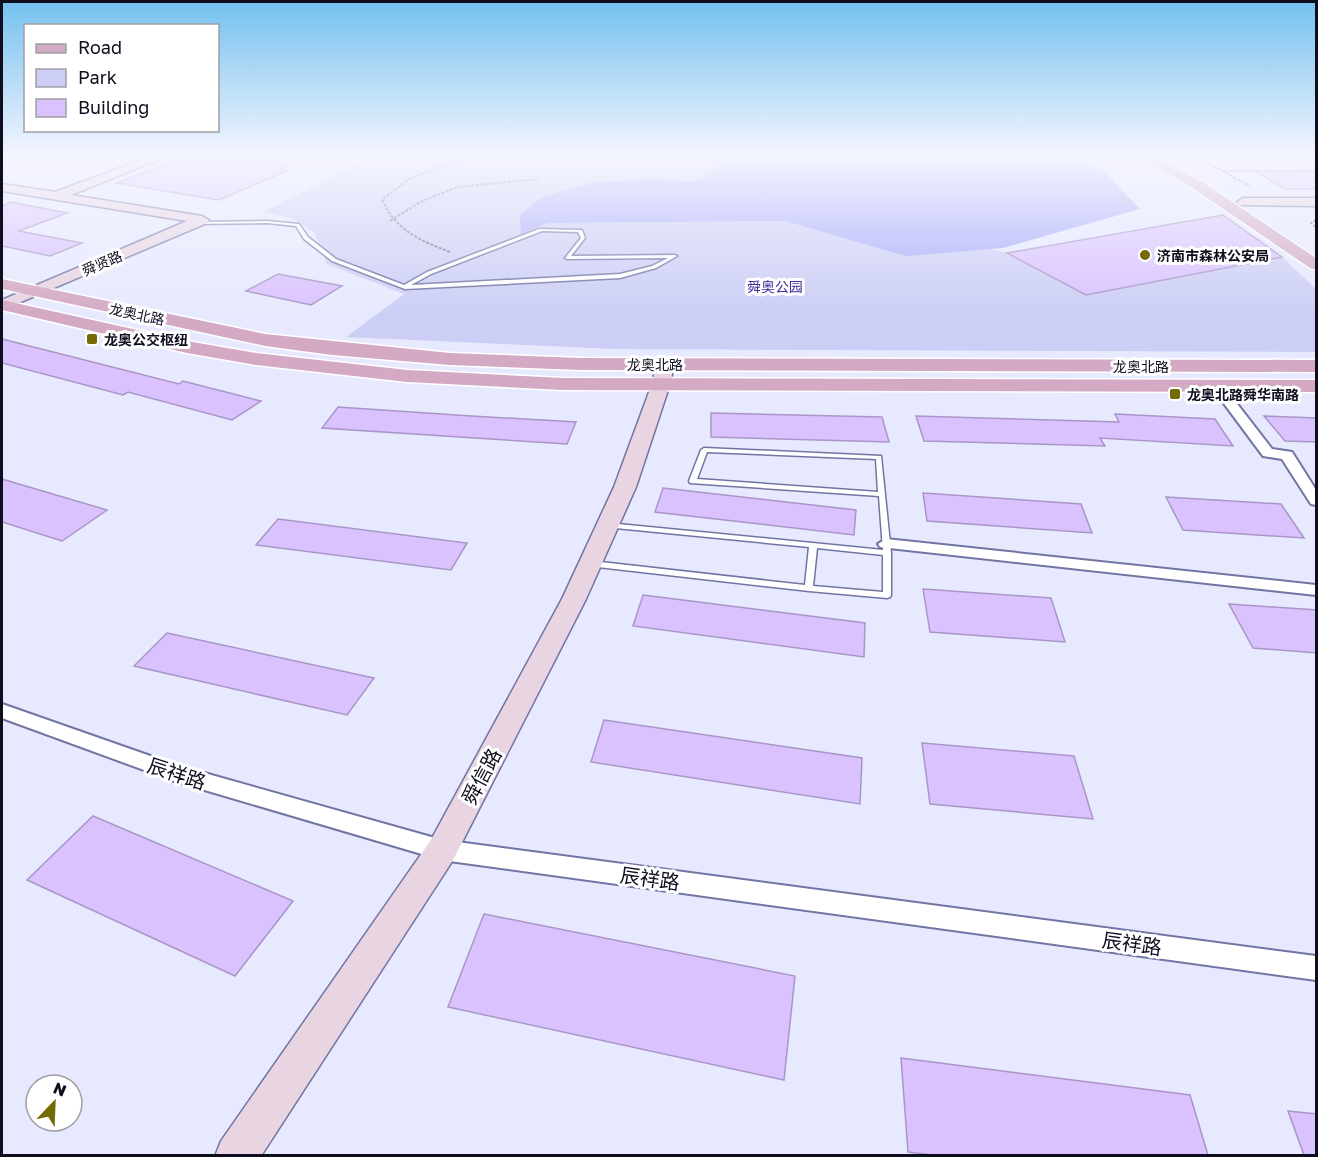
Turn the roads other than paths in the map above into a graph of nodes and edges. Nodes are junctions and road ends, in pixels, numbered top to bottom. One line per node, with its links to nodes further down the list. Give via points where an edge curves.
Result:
1 (114, 207): 6 (street)
2 (1230, 207): 8 (main road)
3 (1251, 207): 7 (main road)
4 (1272, 207): 5 (street)
5 (1317, 209)
6 (199, 221): 10 (lane, via 297,225 306,238 334,260); 11 (street, 舜贤路)
7 (1317, 250)
8 (1317, 265)
9 (2, 284): 11 (main road, 龙奥北路)
10 (405, 287): 10 (lane, via 620,276 654,267 675,256 567,258 583,238 580,231 541,230)
11 (34, 291): 12 (street, 舜贤路); 14 (main road, 龙奥北路, via 221,332 332,349)
12 (2, 305): 14 (main road, 龙奥北路, via 187,347 342,370 516,383)
13 (1317, 366): 14 (main road, 龙奥北路)
14 (663, 374): 15 (main road, 龙奥北路); 19 (street, 舜信路, via 625,487)
15 (1217, 386): 16 (main road, 龙奥北路); 18 (street, via 1268,453 1287,455)
16 (1317, 386)
17 (882, 494): 17 (lane, via 811,489 693,481 704,450 879,457); 21 (lane)
18 (1317, 501)
19 (607, 525): 20 (lane); 22 (street, 舜信路)
20 (813, 545): 21 (lane); 23 (lane)
21 (887, 548): 23 (lane, via 886,595); 24 (street)
22 (589, 564): 23 (lane); 26 (street, 舜信路)
23 (809, 588)
24 (1317, 590)
25 (2, 711): 26 (street, 辰祥路, via 174,773)
26 (442, 850): 27 (street, 辰祥路); 28 (street, 舜信路)
27 (1317, 968)
28 (236, 1155)

